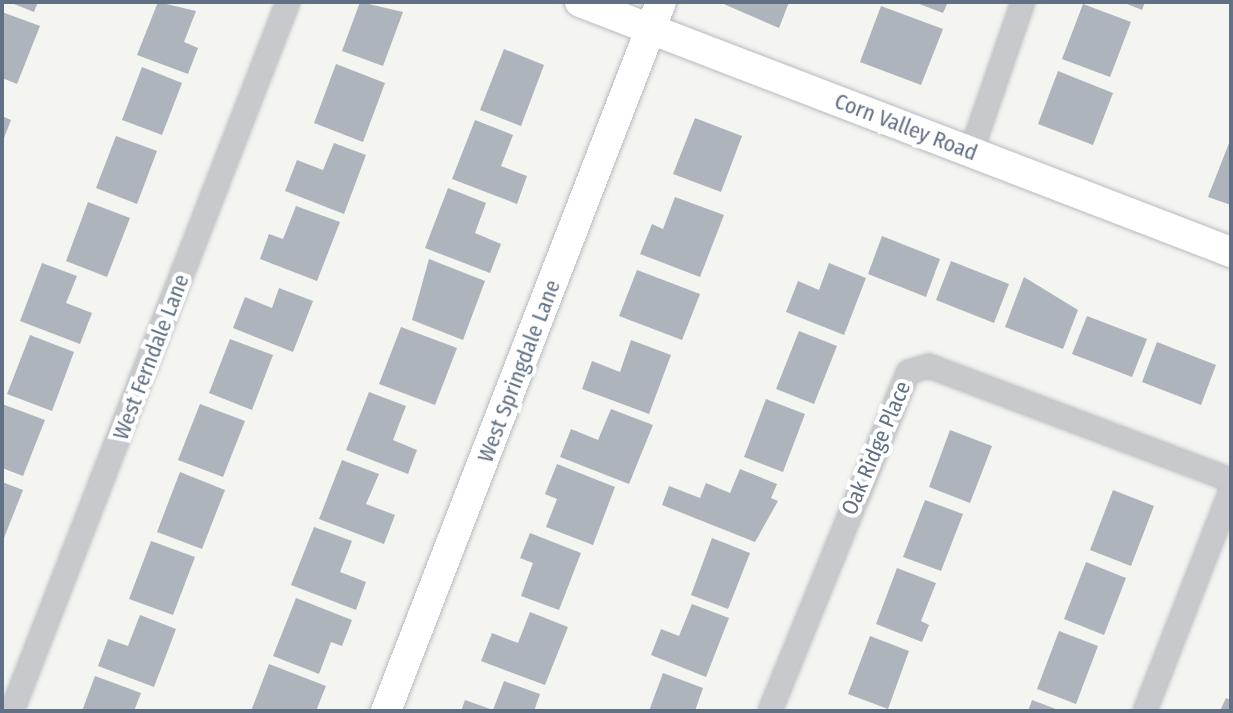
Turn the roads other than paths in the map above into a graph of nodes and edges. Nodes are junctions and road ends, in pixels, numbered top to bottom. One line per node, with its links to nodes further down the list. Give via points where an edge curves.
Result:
1 (288, 2): 9 (street, West Ferndale Lane)
2 (580, 2): 4 (street, Corn Valley Road)
3 (1023, 2): 5 (street)
4 (657, 16): 5 (street, Corn Valley Road); 10 (street, West Springdale Lane)
5 (971, 152): 6 (street, Corn Valley Road)
6 (1231, 252)
7 (1231, 480): 11 (street, Oak Ridge Place, via 929,366 908,372)
8 (1231, 490): 12 (street)
9 (12, 711)
10 (386, 711)
11 (770, 711)
12 (1145, 711)

